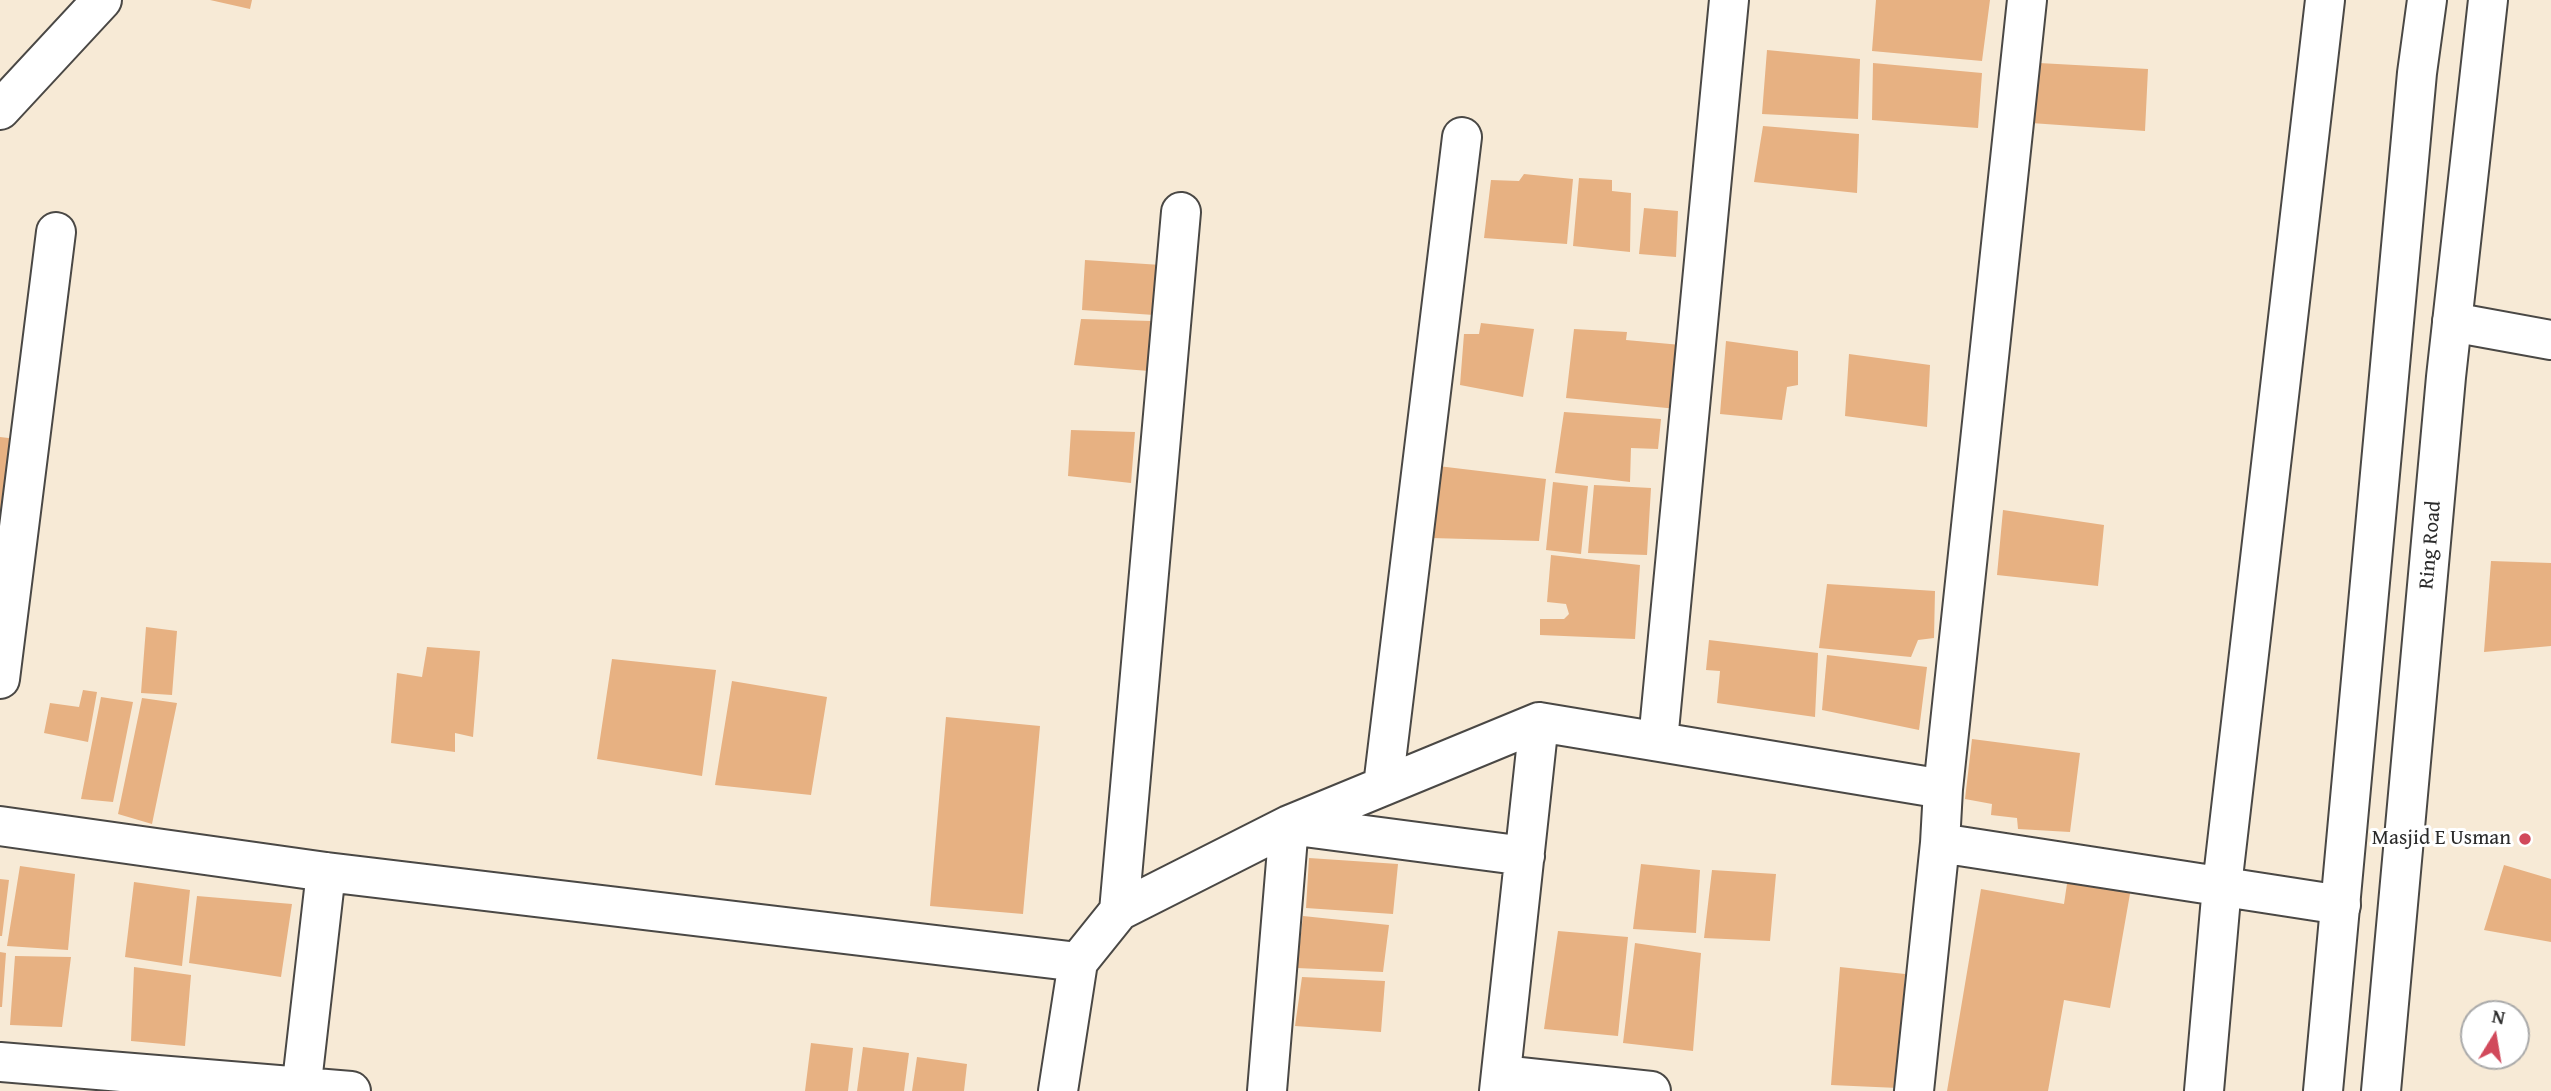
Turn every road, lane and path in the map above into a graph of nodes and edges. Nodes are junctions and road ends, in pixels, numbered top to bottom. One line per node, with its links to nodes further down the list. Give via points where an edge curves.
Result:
1 (102, 0): 7 (main road)
2 (1729, 0): 16 (main road)
3 (2026, 0): 18 (main road)
4 (2325, 0): 24 (main road)
5 (2427, 0): 25 (main road)
6 (2488, 0): 11 (main road, Ring Road)
7 (0, 110)
8 (1462, 137): 17 (main road)
9 (1181, 212): 26 (main road)
10 (56, 232): 13 (main road)
11 (2452, 322): 12 (main road); 39 (main road, Ring Road)
12 (2551, 340)
13 (9, 539): 14 (main road)
14 (0, 679)
15 (1539, 722): 16 (main road); 17 (main road); 22 (main road)
16 (1658, 741): 18 (main road)
17 (1383, 786): 19 (main road)
18 (1942, 789): 21 (main road)
19 (1289, 825): 22 (main road); 26 (main road); 34 (main road)
20 (0, 826): 23 (main road)
21 (1940, 843): 24 (main road); 36 (main road)
22 (1525, 856): 30 (main road)
23 (326, 872): 27 (main road); 31 (main road)
24 (2222, 887): 25 (main road); 37 (main road)
25 (2341, 905): 38 (main road)
26 (1119, 911): 27 (main road)
27 (1078, 962): 33 (main road)
28 (0, 1062): 29 (main road)
29 (75, 1079): 31 (main road)
30 (1500, 1083): 35 (main road)
31 (301, 1088): 32 (main road)
32 (351, 1091)
33 (1058, 1091)
34 (1267, 1091)
35 (1651, 1091)
36 (1913, 1091)
37 (2204, 1091)
38 (2323, 1091)
39 (2381, 1091)

